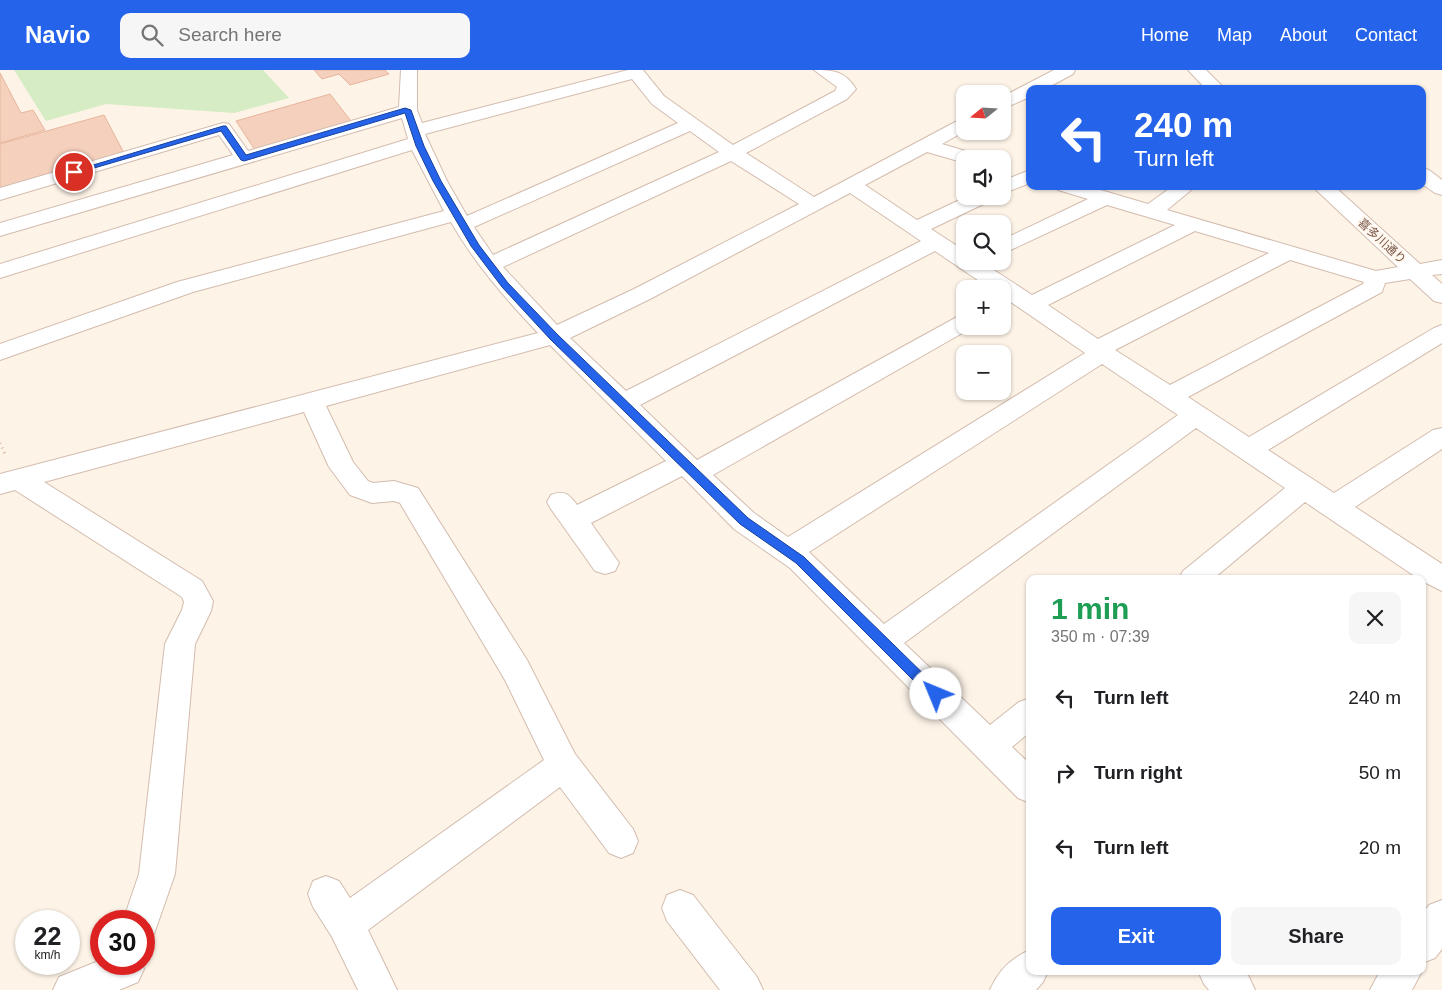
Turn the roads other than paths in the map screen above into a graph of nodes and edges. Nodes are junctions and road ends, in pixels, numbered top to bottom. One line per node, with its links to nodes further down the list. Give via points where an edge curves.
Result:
1 (822, 70): 13 (street, via 844,84 847,89 841,96)
2 (1067, 70): 5 (street)
3 (1196, 70): 6 (street)
4 (410, 71): 10 (street)
5 (1034, 85)
6 (1212, 85)
7 (1026, 90): 8 (street)
8 (1011, 99)
9 (691, 124): 10 (street, via 658,100 636,73); 13 (street); 31 (street)
10 (414, 128): 15 (street); 31 (street); 42 (street)
11 (956, 129): 12 (street)
12 (926, 145): 14 (street); 21 (street)
13 (732, 153): 28 (street); 39 (street)
14 (956, 154)
15 (244, 158): 27 (street, via 223,128); 34 (street)
16 (1011, 171): 17 (street)
17 (1026, 175)
18 (1426, 177): 22 (street)
19 (1026, 178): 20 (street)
20 (1011, 184)
21 (851, 185): 28 (street); 33 (street)
22 (1442, 189)
23 (1085, 190): 26 (street)
24 (1181, 190): 30 (street)
25 (1326, 190): 43 (street, 喜多川通り)
26 (1100, 193): 30 (street); 36 (street)
27 (0, 194)
28 (814, 205): 49 (street)
29 (965, 205): 33 (street)
30 (1151, 212): 32 (street)
31 (460, 219): 39 (street); 51 (street, via 185,287)
32 (1193, 224): 37 (street); 46 (street)
33 (915, 228): 35 (street)
34 (0, 230)
35 (936, 242): 38 (street); 54 (street)
36 (1011, 243)
37 (1288, 252): 44 (street); 50 (street)
38 (956, 254)
39 (490, 265): 49 (street)
40 (1442, 267): 43 (street)
41 (980, 270): 46 (street)
42 (0, 271)
43 (1416, 272): 44 (street); 45 (street, 喜多川通り)
44 (1375, 278): 52 (street, via 1374,287)
45 (1442, 296)
46 (1016, 300): 50 (street)
47 (956, 327): 58 (street)
48 (1442, 332): 57 (street)
49 (554, 336): 53 (street); 54 (street)
50 (1100, 351): 52 (street); 62 (street)
51 (0, 352)
52 (1168, 397): 55 (street)
53 (312, 402): 59 (street); 69 (street, via 342,467 359,488 372,493 394,491 409,495 516,670)
54 (623, 403): 58 (street)
55 (1196, 415): 57 (street); 66 (street)
56 (1442, 437): 61 (street)
57 (1248, 450): 60 (street)
58 (690, 468): 62 (street, via 744,521); 63 (street, via 567,511)
59 (9, 481): 74 (street, via 192,589 199,603 180,644 157,874)
60 (1305, 487): 61 (street); 64 (street)
61 (1334, 507): 65 (street)
62 (788, 552): 66 (street)
63 (605, 563)
64 (1198, 575)
65 (1435, 575)
66 (883, 641): 68 (street)
67 (1026, 715): 68 (street)
68 (989, 746): 70 (street)
69 (563, 765): 71 (street); 76 (street)
70 (1026, 783)
71 (621, 841)
72 (326, 894): 76 (street)
73 (680, 908): 84 (street)
74 (145, 910)
75 (1442, 918): 77 (street)
76 (346, 924): 83 (street)
77 (1426, 940)
78 (1026, 973): 85 (street)
79 (124, 975): 82 (street)
80 (1220, 975): 86 (street)
81 (1400, 975): 87 (street)
82 (72, 990)
83 (378, 990)
84 (744, 990)
85 (1009, 990)
86 (1236, 990)
87 (1389, 990)

